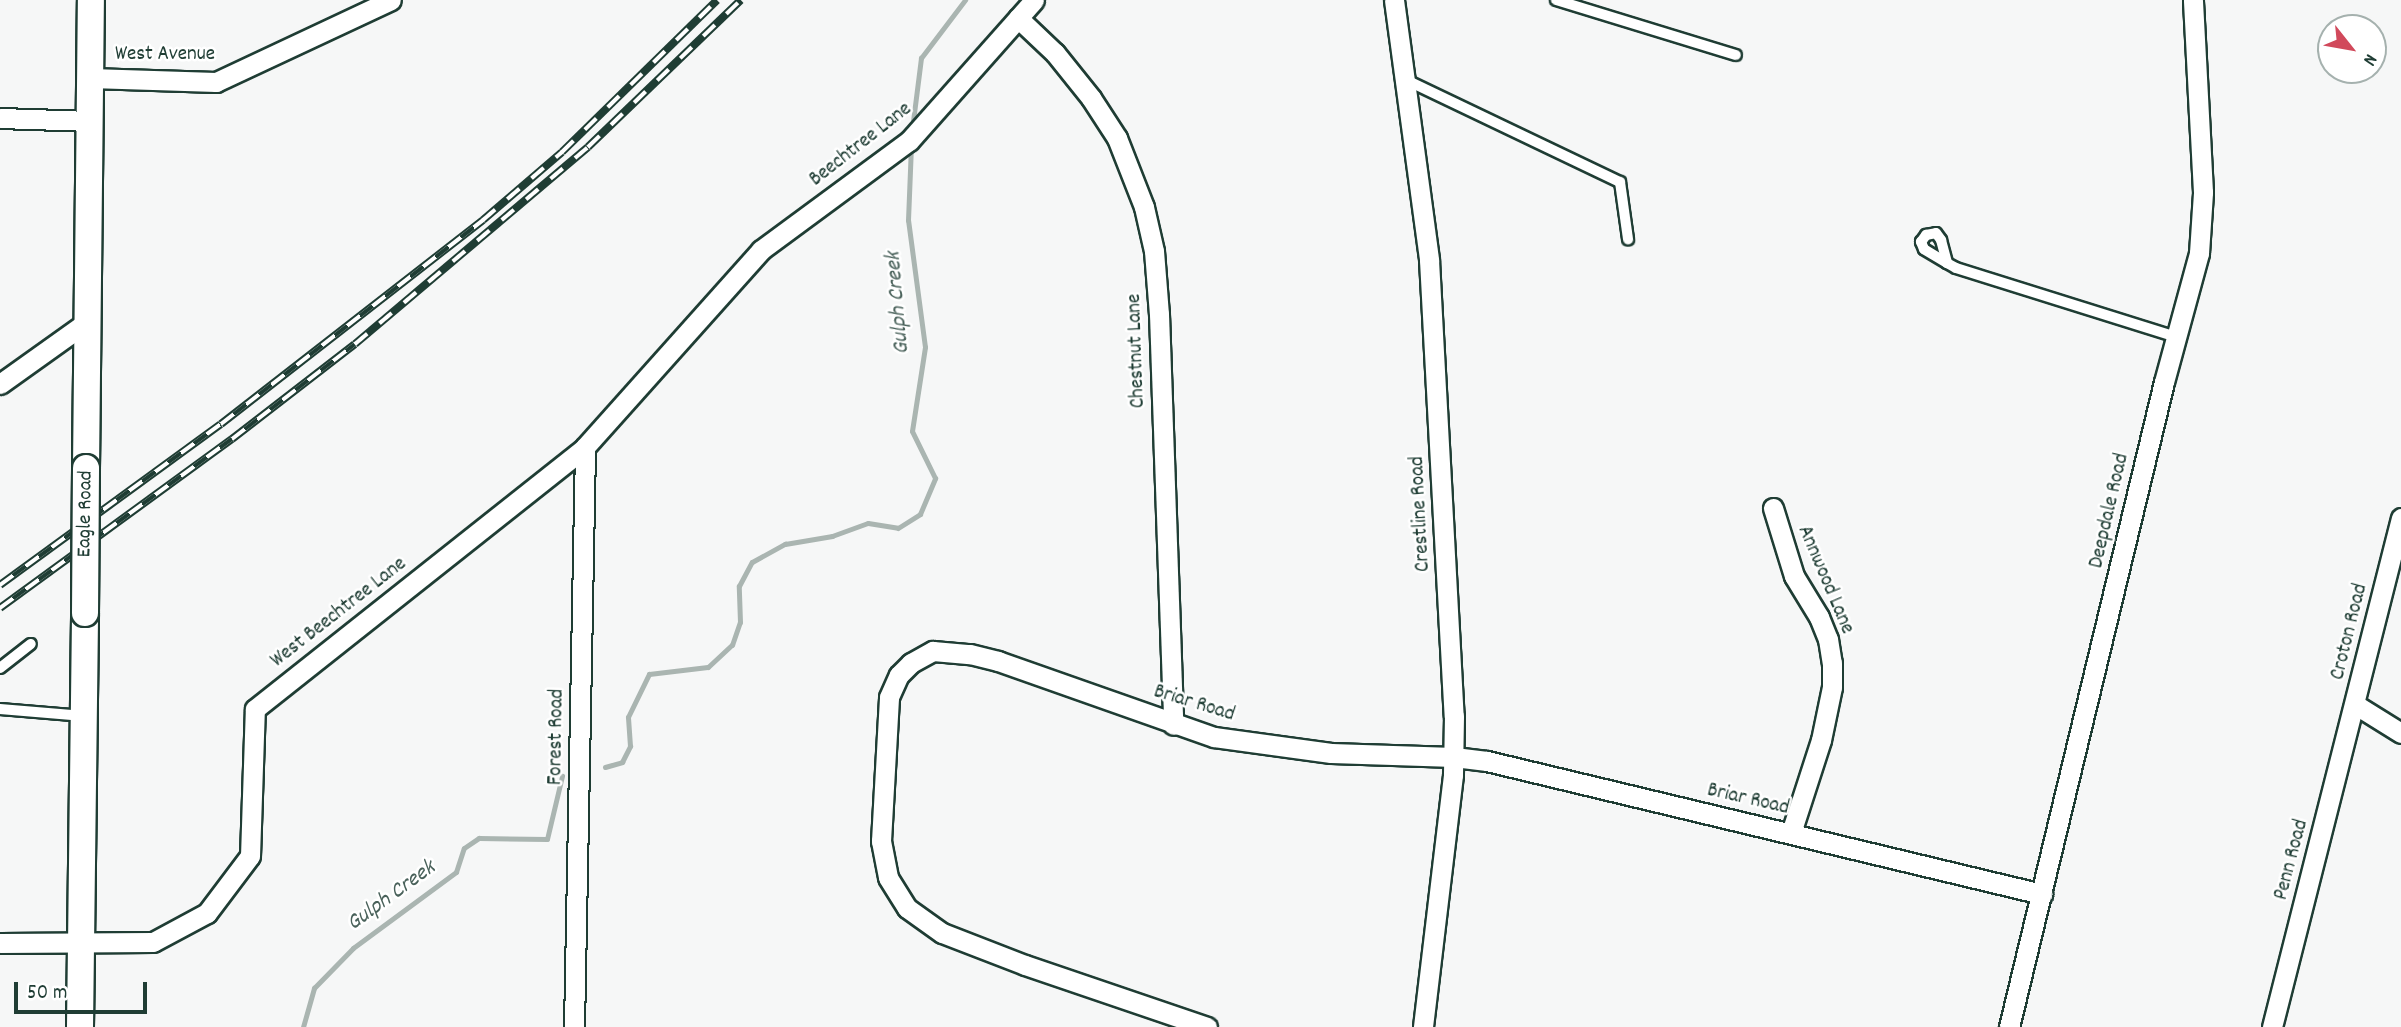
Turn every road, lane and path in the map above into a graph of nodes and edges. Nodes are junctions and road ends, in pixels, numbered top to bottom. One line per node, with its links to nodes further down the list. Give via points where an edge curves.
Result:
1 (91, 0): 9 (street, Eagle Road)
2 (391, 0): 9 (street, West Avenue, via 216,82)
3 (1034, 0): 7 (street, Beechtree Lane)
4 (1394, 0): 10 (street, Crestline Road)
5 (1556, 0): 8 (lane)
6 (2193, 0): 17 (street, Deepdale Road, via 2204,221)
7 (1018, 18): 14 (street, Beechtree Lane, via 909,141); 27 (street, Chestnut Lane, via 1055,53 1117,138 1144,207 1154,251)
8 (1735, 55)
9 (90, 78): 12 (street, Eagle Road)
10 (1406, 80): 13 (lane, via 1620,182); 29 (street, Crestline Road, via 1429,260)
11 (0, 118): 12 (street)
12 (90, 121): 16 (street, Eagle Road)
13 (1628, 239)
14 (761, 250): 19 (street, West Beechtree Lane)
15 (1947, 263): 17 (lane)
16 (87, 322): 18 (street); 26 (street, Eagle Road, bridge)
17 (2176, 337): 31 (street, Deepdale Road)
18 (0, 384)
19 (584, 447): 33 (street, West Beechtree Lane, via 255,709 250,856 207,913 153,942); 35 (street, Forest Road)
20 (1773, 508): 30 (street, Annwood Lane, via 1794,576 1828,639 1832,663 1821,740)
21 (2401, 518): 24 (street, Croton Road)
22 (31, 644): 23 (lane)
23 (0, 668)
24 (2356, 705): 28 (street, Croton Road); 39 (street, Penn Road)
25 (0, 709): 26 (lane)
26 (84, 716): 33 (street, Eagle Road)
27 (1173, 725): 29 (street, Briar Road, via 1236,741 1331,753); 36 (street, Briar Road, via 998,661 933,651 899,676 889,697 881,817 883,858 888,877 907,908 942,933)
28 (2401, 733)
29 (1454, 757): 30 (street, Briar Road); 37 (street, Crestline Road)
30 (1791, 833): 31 (street, Briar Road)
31 (2042, 894): 38 (street, Deepdale Road)
32 (0, 943): 33 (street, West Beechtree Lane)
33 (83, 943): 34 (street, Eagle Road)
34 (80, 1027)
35 (574, 1027)
36 (1207, 1027)
37 (1423, 1027)
38 (2009, 1027)
39 (2272, 1027)

